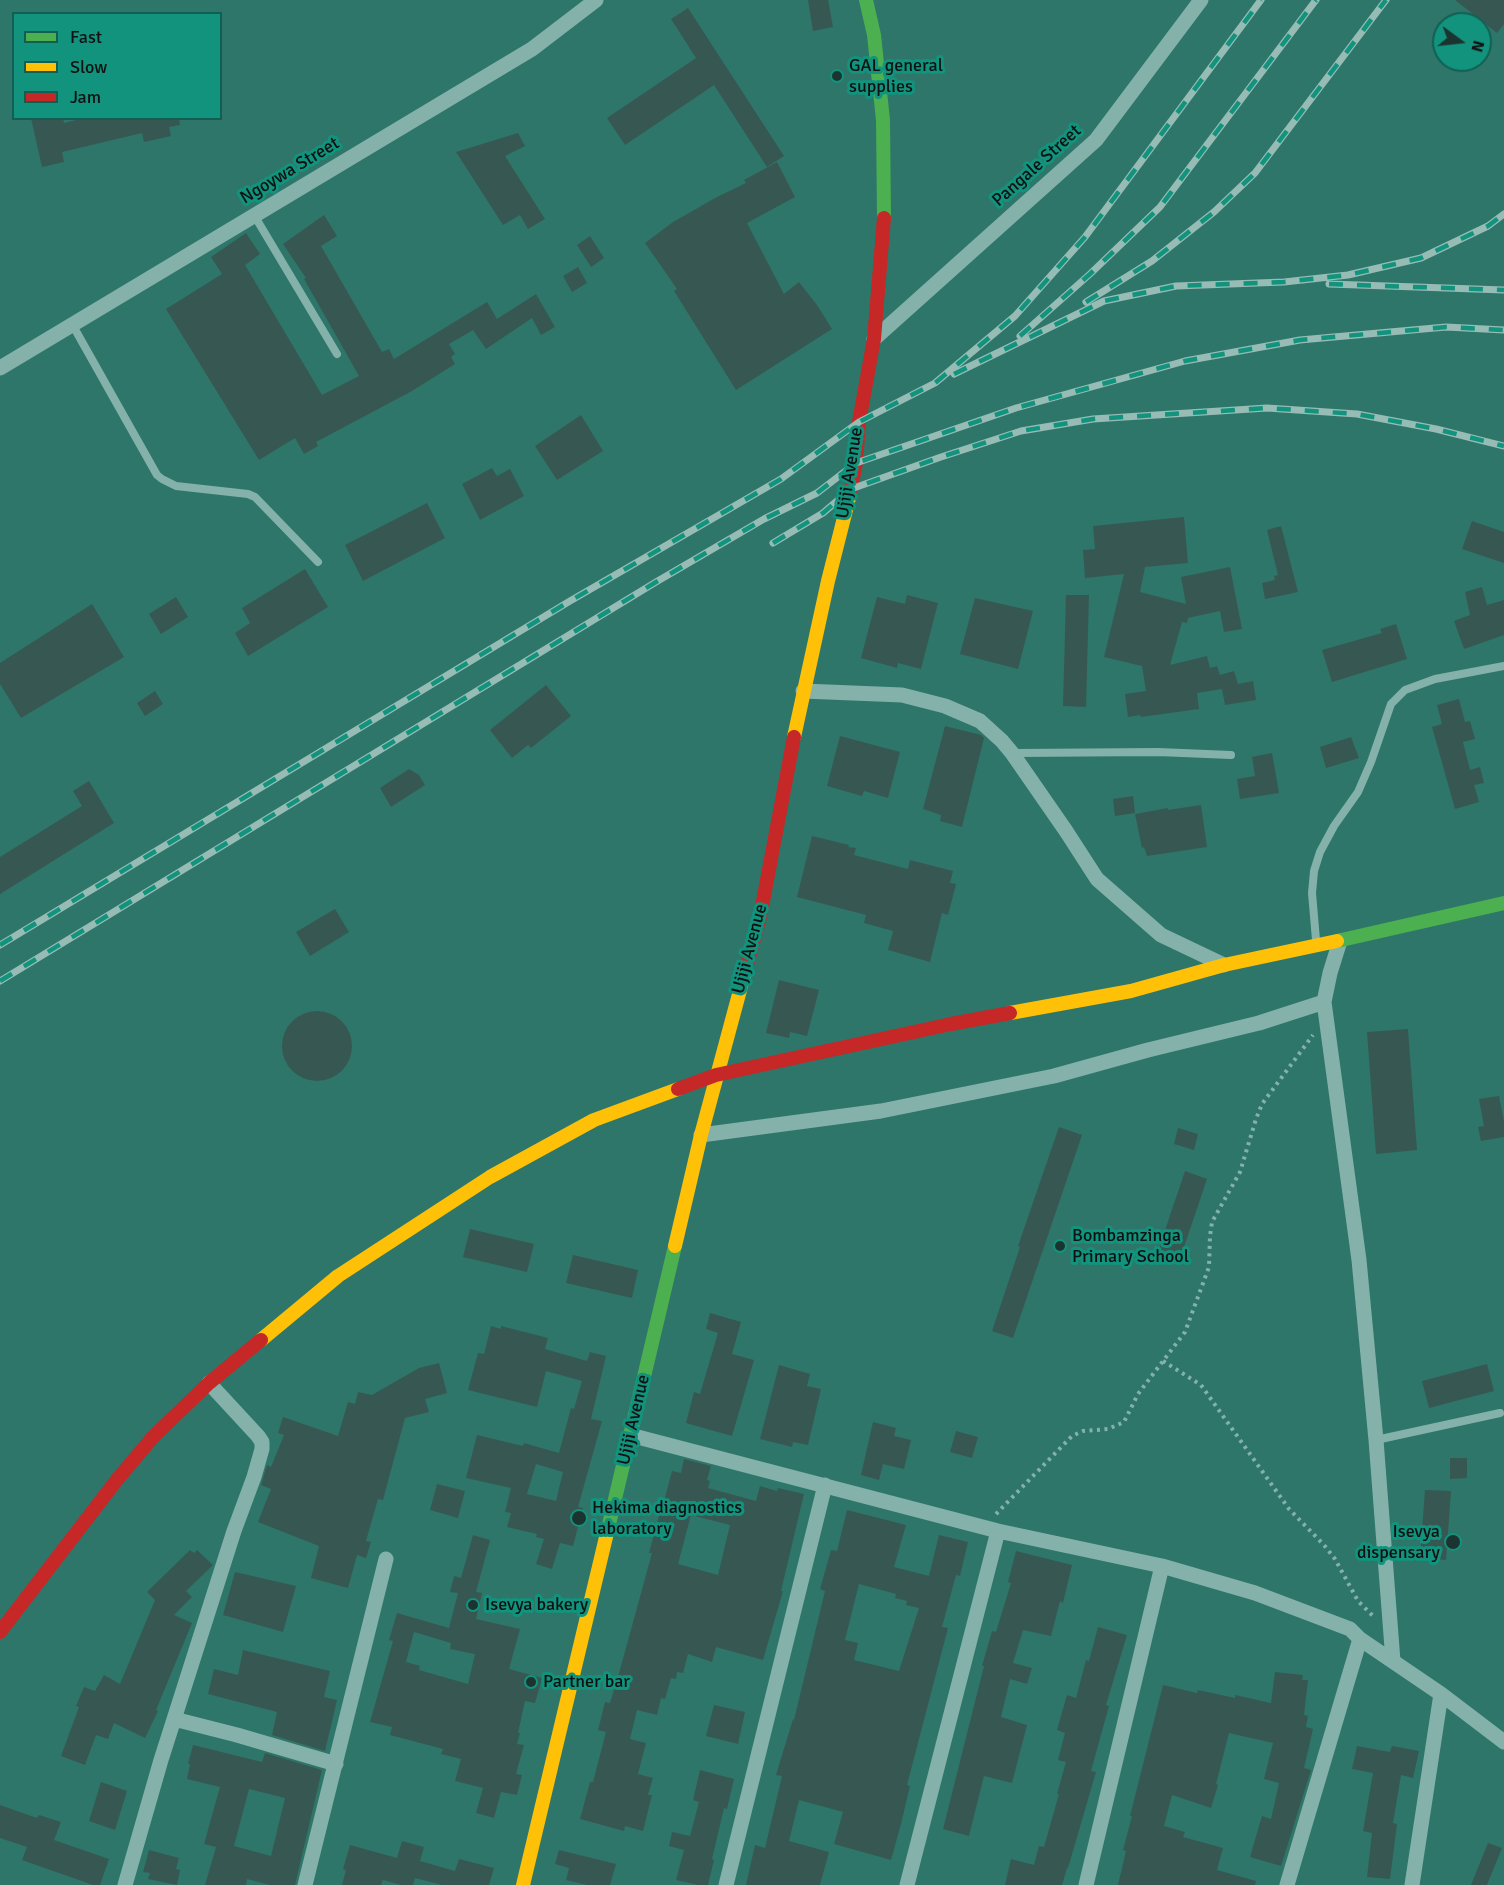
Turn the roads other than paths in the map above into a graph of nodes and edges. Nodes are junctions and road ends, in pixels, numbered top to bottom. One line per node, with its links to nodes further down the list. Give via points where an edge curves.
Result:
1 (596, 0): 4 (street, Ngoywa Street, via 532,49)
2 (866, 0): 6 (highway, Ujiji Avenue, via 874,35 883,120 884,219)
3 (1201, 0): 6 (street, Pangale Street, via 1096,140)
4 (254, 215): 5 (street, Ngoywa Street); 7 (lane)
5 (72, 324): 8 (street, Ngoywa Street); 9 (lane, via 162,479 176,486 255,497)
6 (874, 339): 11 (highway, Ujiji Avenue, via 851,489)
7 (337, 354)
8 (0, 368)
9 (318, 562)
10 (1504, 666): 16 (lane, via 1435,679 1405,690 1391,704 1358,792 1334,826 1314,871)
11 (803, 691): 12 (street, via 902,695 945,706 980,721); 19 (highway, Ujiji Avenue, via 760,918)
12 (1012, 753): 13 (lane); 17 (street, via 1097,879 1161,935)
13 (1231, 755)
14 (1504, 903): 15 (highway)
15 (1340, 941): 16 (highway); 18 (street)
16 (1317, 946): 17 (highway)
17 (1224, 965): 19 (highway, via 1131,991 951,1024)
18 (1324, 1002): 20 (street, via 1259,1023 1054,1076 881,1111); 24 (street, via 1359,1260)
19 (716, 1075): 20 (highway, Ujiji Avenue); 21 (highway, via 594,1120 490,1177 338,1276)
20 (700, 1135): 23 (highway, Ujiji Avenue)
21 (209, 1383): 29 (highway, via 153,1437 116,1481); 33 (street, via 258,1436 262,1449)
22 (1500, 1413): 24 (lane)
23 (630, 1435): 25 (street); 38 (highway, Ujiji Avenue)
24 (1376, 1440): 31 (street)
25 (825, 1485): 26 (street); 39 (street)
26 (990, 1529): 28 (street); 40 (street)
27 (386, 1559): 35 (street)
28 (1162, 1566): 30 (street, via 1255,1593 1350,1629); 41 (street)
29 (0, 1632)
30 (1360, 1639): 31 (street); 42 (street)
31 (1393, 1661): 32 (street)
32 (1441, 1694): 34 (street); 43 (street)
33 (174, 1719): 35 (street); 36 (street)
34 (1504, 1742)
35 (336, 1764): 37 (street)
36 (125, 1885)
37 (305, 1885)
38 (523, 1885)
39 (726, 1885)
40 (907, 1885)
41 (1086, 1885)
42 (1287, 1885)
43 (1412, 1885)

